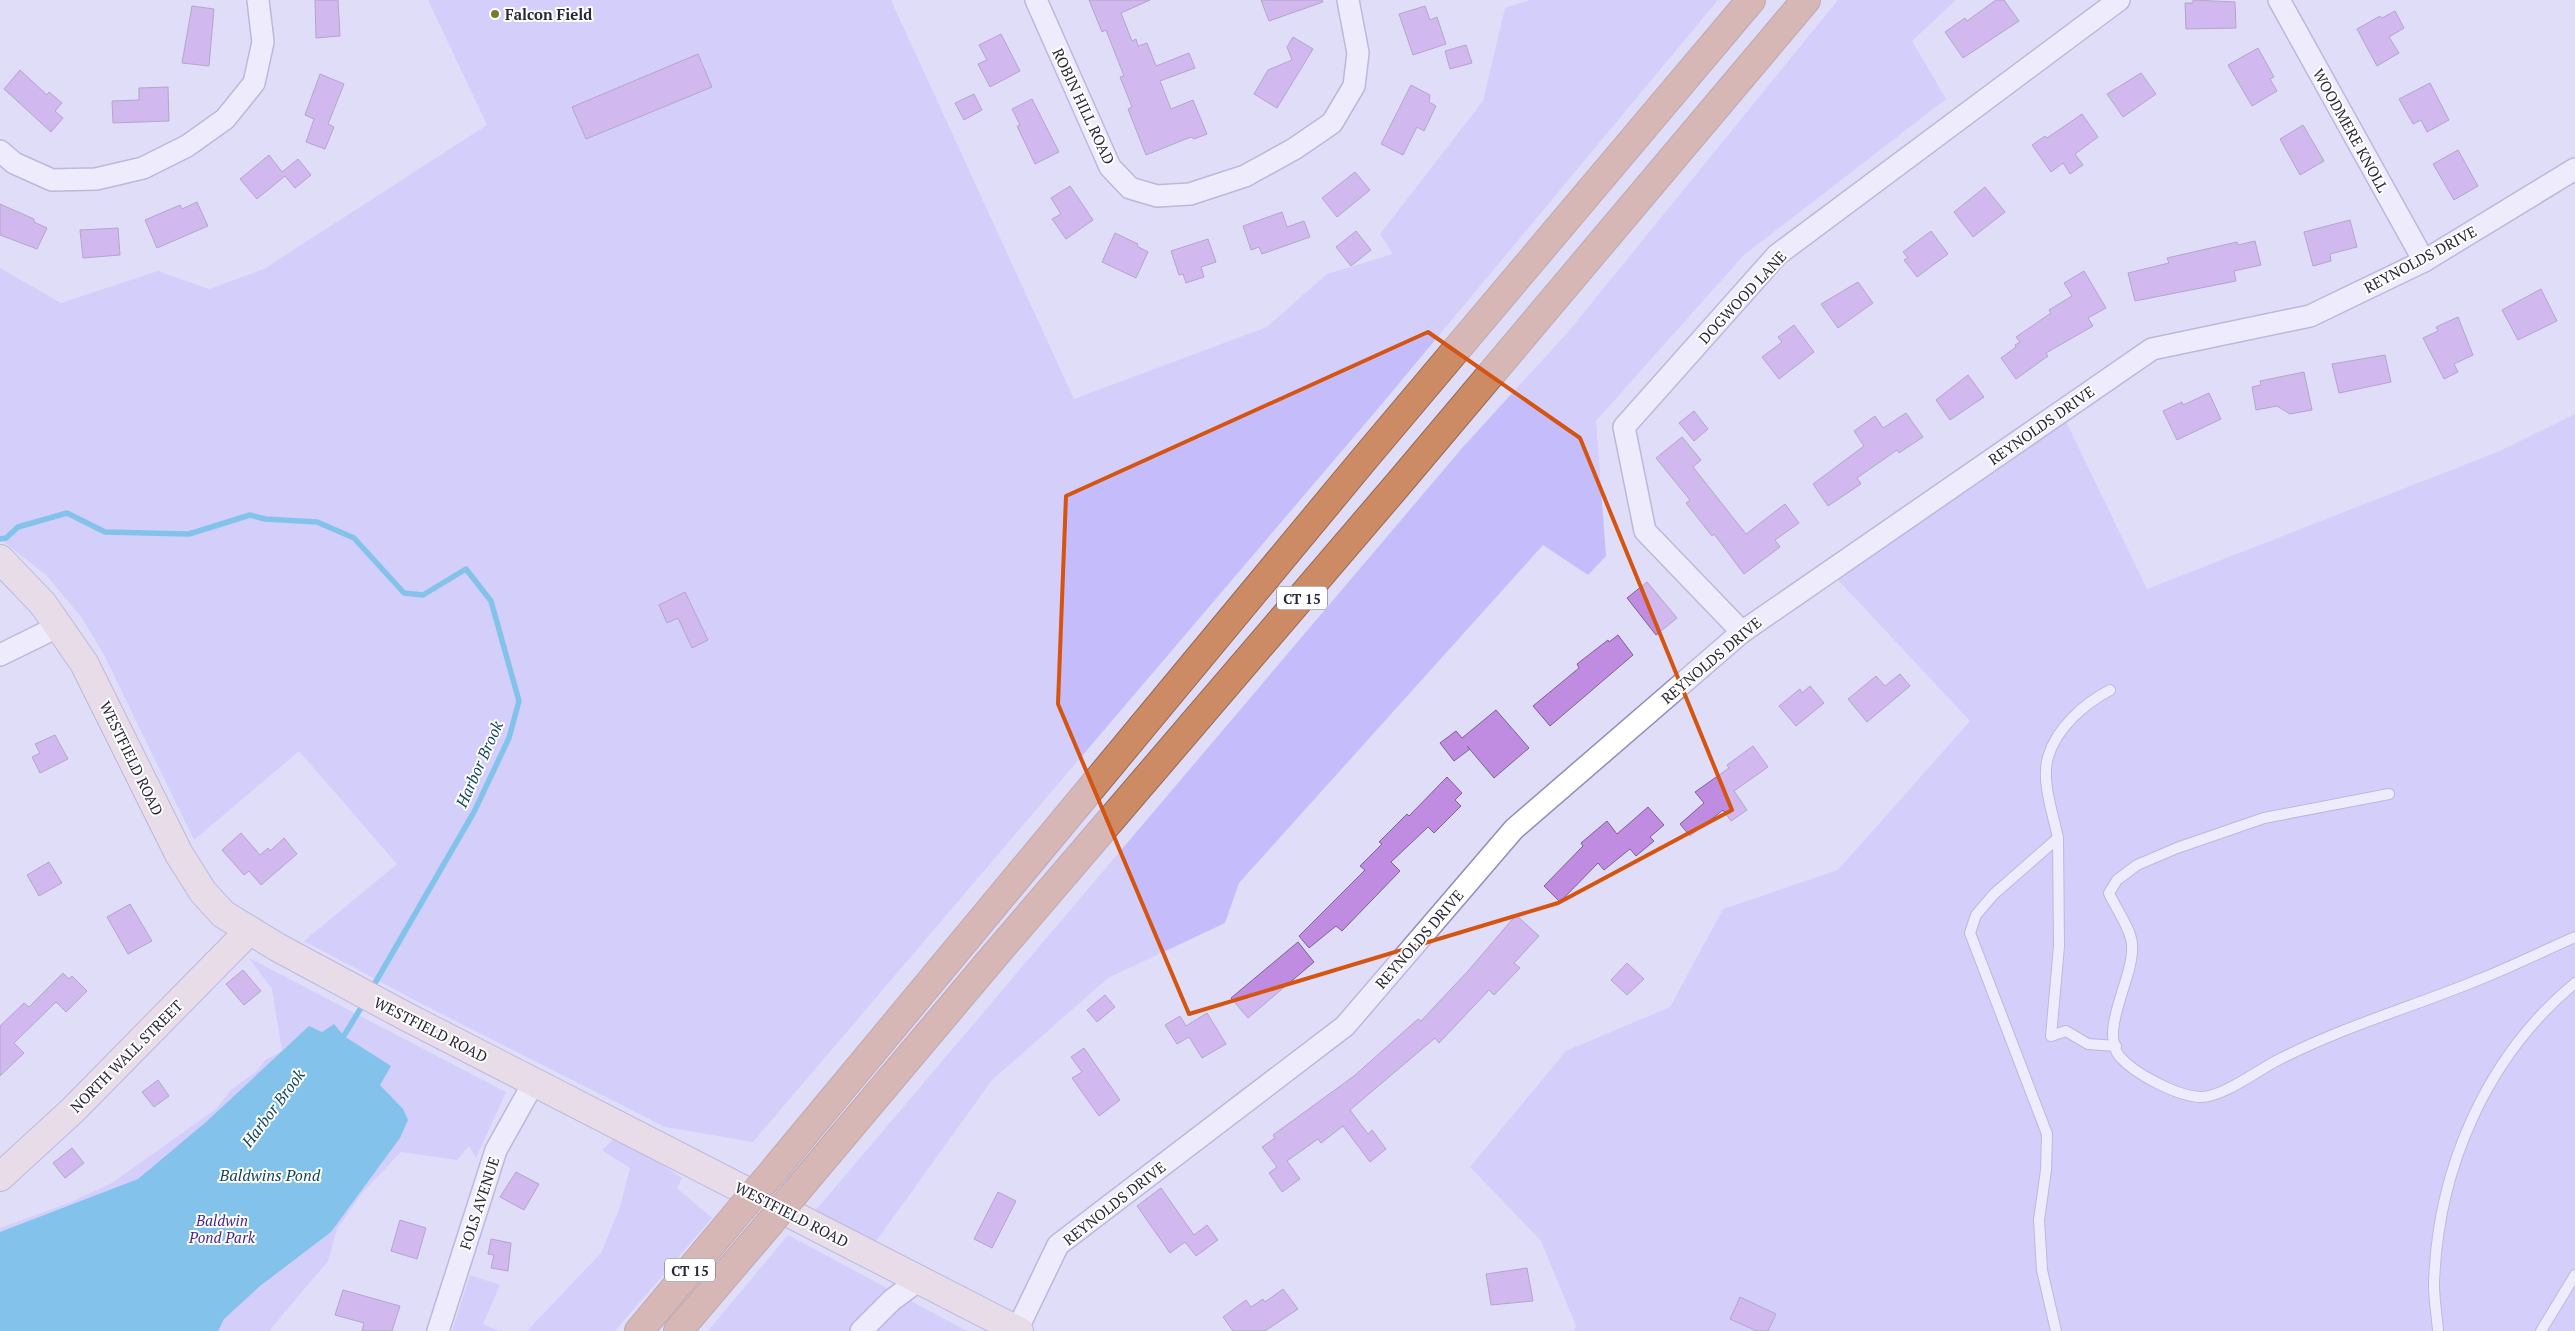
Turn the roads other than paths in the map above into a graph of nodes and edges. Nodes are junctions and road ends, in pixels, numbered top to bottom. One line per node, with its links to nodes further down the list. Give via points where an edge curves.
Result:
1 (258, 0): 8 (street, via 263,42 254,83 225,119 187,146 143,168 96,179 52,180 14,163)
2 (1036, 0): 3 (street, ROBIN HILL ROAD, via 1110,167 1130,188 1157,196 1190,194 1245,176 1332,123 1354,86 1358,53)
3 (1348, 0)
4 (1751, 0): 28 (highway, CT 15, bridge, via 1358,466)
5 (1806, 0): 29 (highway, CT 15, bridge)
6 (2119, 0): 13 (street, DOGWOOD LANE, via 1777,255 1624,427 1645,532)
7 (2279, 0): 10 (street, WOODMERE KNOLL)
8 (0, 151)
9 (2575, 169): 10 (street, REYNOLDS DRIVE)
10 (2424, 261): 13 (street, REYNOLDS DRIVE, via 2310,316 2152,349)
11 (1, 560): 12 (street, WESTFIELD ROAD, via 43,604)
12 (59, 626): 14 (street); 18 (street, WESTFIELD ROAD, via 102,696 193,877 218,909)
13 (1742, 632): 26 (street, REYNOLDS DRIVE, via 1514,829 1344,1026 1058,1245)
14 (0, 655)
15 (2110, 690): 17 (lane, via 2089,701 2064,728 2048,757 2047,784)
16 (2389, 794): 21 (lane, via 2264,818 2177,848 2137,865 2117,880 2109,893 2119,916 2130,930 2132,945 2131,967 2111,1034)
17 (2058, 838): 21 (lane, via 2059,946 2051,1036 2066,1031 2088,1044); 31 (lane, via 1994,894 1976,915 1970,933 2047,1134 2039,1220 2042,1270)
18 (249, 931): 22 (street, WESTFIELD ROAD); 23 (street, NORTH WALL STREET, via 73,1110)
19 (2575, 937): 21 (lane, via 2480,979 2304,1046 2239,1083 2200,1097 2156,1084 2120,1056)
20 (2575, 983): 32 (lane, via 2535,1021 2512,1049 2491,1081 2460,1145 2446,1193 2436,1248 2434,1288)
21 (2116, 1046)
22 (534, 1082): 25 (street, WESTFIELD ROAD); 27 (street, FOLS AVENUE, via 496,1150)
23 (0, 1177)
24 (2575, 1275): 33 (lane)
25 (919, 1280): 26 (street, WESTFIELD ROAD); 30 (street, via 892,1300)
26 (1018, 1330)
27 (438, 1331)
28 (639, 1331)
29 (678, 1331)
30 (861, 1331)
31 (2056, 1331)
32 (2438, 1331)
33 (2541, 1331)

